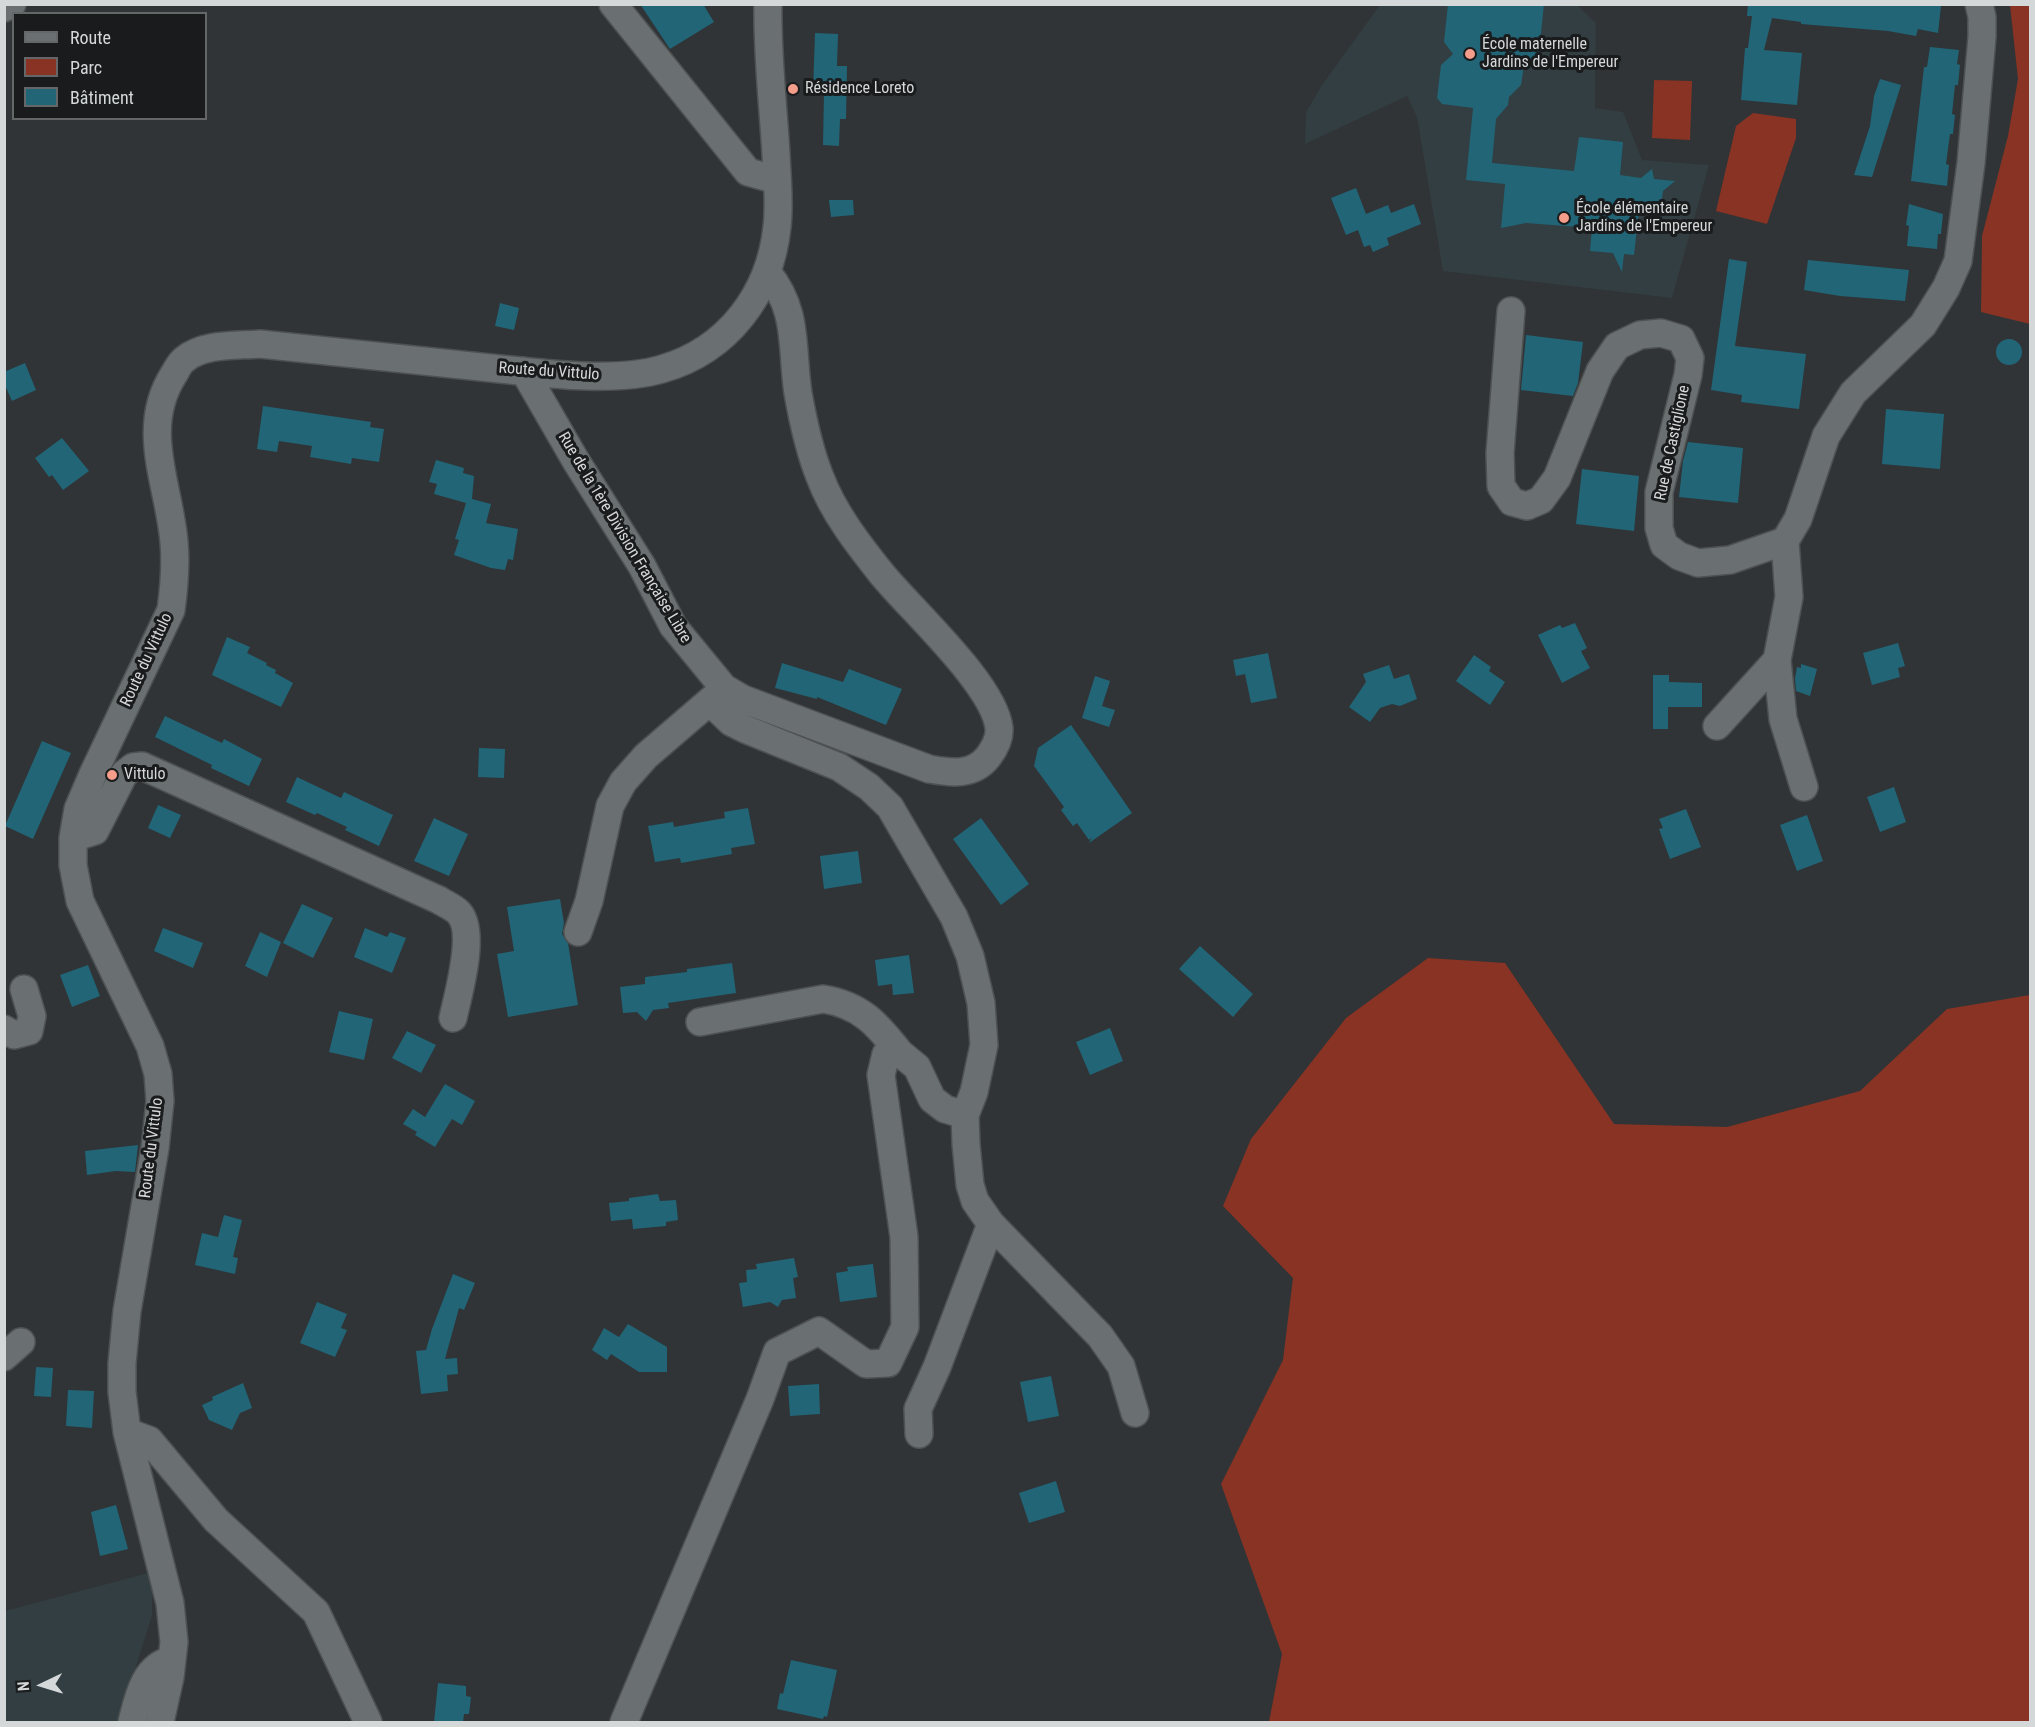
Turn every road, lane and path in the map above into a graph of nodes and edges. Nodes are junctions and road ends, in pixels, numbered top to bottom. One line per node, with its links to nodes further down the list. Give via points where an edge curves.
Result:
1 (12, 4): 5 (street)
2 (613, 4): 6 (street, via 748,172 766,177)
3 (768, 4): 6 (street, Route du Vittulo)
4 (1979, 4): 10 (street, via 1982,37 1958,261 1923,325 1853,393 1826,436 1798,519)
5 (4, 8)
6 (777, 175): 7 (street, Route du Vittulo, via 777,227)
7 (767, 272): 9 (street, Route du Vittulo, via 741,319 703,351 662,369 618,376); 12 (street, Rue de la 1ère Division Française Libre, via 789,308 798,393 820,479 849,531 988,699 999,728 995,749 983,763 969,771 952,773 930,769 743,699)
8 (1511, 311): 10 (street, Rue de Castiglione, via 1500,486 1512,502 1527,506 1541,500 1557,478 1600,371 1617,346 1640,335 1661,333 1681,339 1690,358 1659,492 1659,528 1664,545 1678,556 1698,563 1730,560)
9 (524, 371): 12 (street, Rue de la 1ère Division Française Libre); 15 (street, Route du Vittulo, via 260,344 202,350 184,359 159,404 156,441 174,542 171,610 89,783 78,809)
10 (1785, 541): 11 (street, via 1789,597)
11 (1777, 660): 13 (street); 14 (street, via 1783,719)
12 (717, 695): 16 (street, via 646,756 623,782 610,806 589,901); 22 (street, via 731,722 839,767 869,787 890,807 904,830 954,916 970,956 981,1003 984,1045)
13 (1717, 726)
14 (1804, 787)
15 (73, 838): 18 (street, via 95,831 124,774 142,766 439,900 460,913 465,924 467,951); 25 (street, Route du Vittulo, via 80,901 150,1046 158,1074 160,1101 155,1148 127,1311 122,1364)
16 (578, 932)
17 (24, 989): 20 (street, via 32,1016 29,1031 14,1035)
18 (453, 1018)
19 (700, 1022): 21 (street, via 824,999 842,1002 878,1025)
20 (4, 1029)
21 (900, 1053): 22 (street, via 917,1066 932,1099 945,1109); 31 (street, via 886,1054 881,1075 904,1237 905,1328 888,1363 866,1364 819,1331 777,1352)
22 (965, 1115): 23 (street, via 970,1185 975,1201)
23 (991, 1224): 24 (street, via 1100,1336 1121,1366); 26 (street, via 918,1410)
24 (1135, 1413)
25 (127, 1432): 27 (street, Route du Vittulo, via 170,1603); 30 (street, via 149,1440 216,1520 316,1612)
26 (920, 1434)
27 (172, 1660): 28 (street, via 160,1663 149,1674); 29 (street, Route du Vittulo)
28 (132, 1722)
29 (160, 1722)
30 (368, 1722)
31 (624, 1722)

